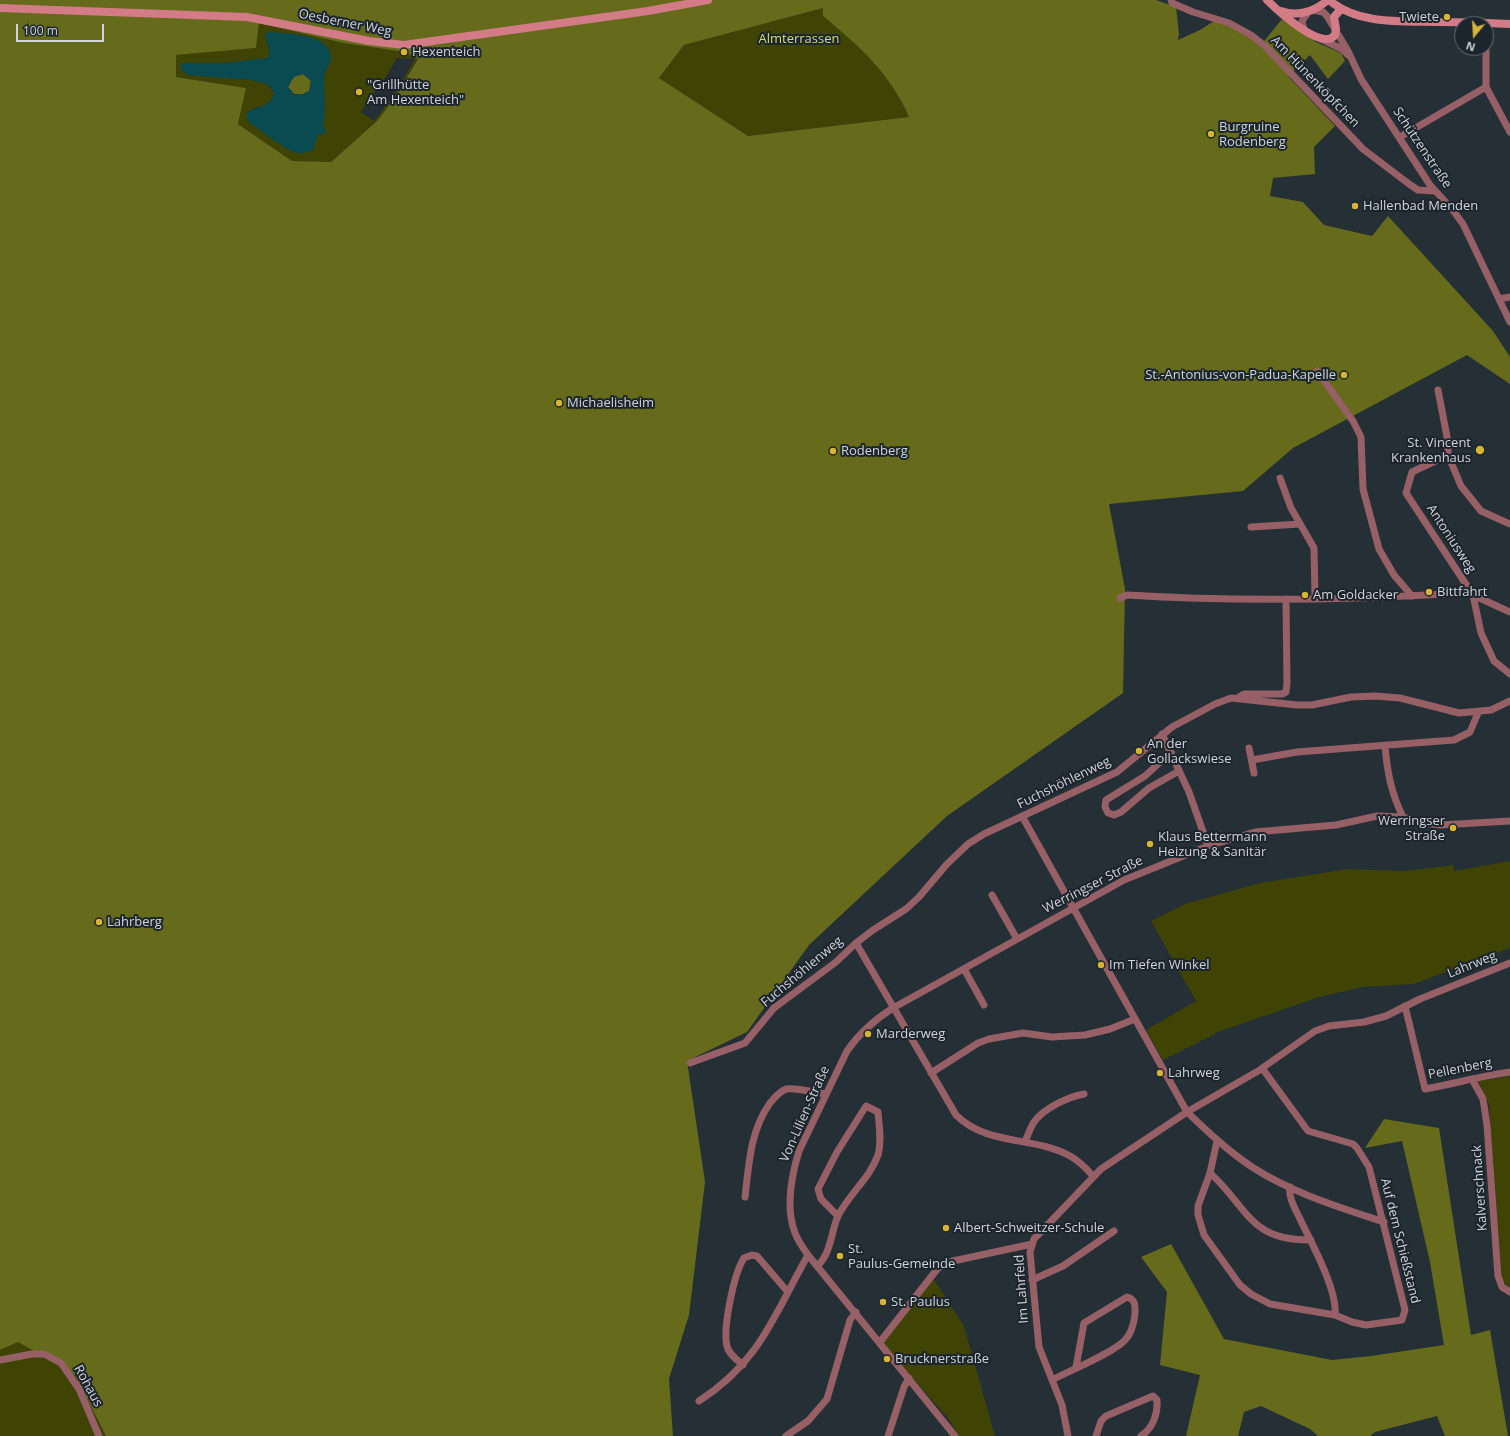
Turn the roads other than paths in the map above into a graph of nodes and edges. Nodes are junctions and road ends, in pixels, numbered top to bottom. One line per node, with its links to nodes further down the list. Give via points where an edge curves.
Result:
1 (708, 0): 5 (street, Oesberner Weg, via 648,11 404,45 369,41 247,17)
2 (1266, 0): 6 (street)
3 (1328, 0): 7 (street); 8 (street)
4 (1172, 1): 20 (street, Am Hünenköpfchen, via 1193,12 1230,23 1251,35 1265,46 1363,149 1418,190)
5 (0, 8)
6 (1275, 8): 8 (street, via 1295,14); 13 (street)
7 (1341, 9): 9 (street, via 1382,20); 12 (street, via 1334,17)
8 (1311, 11): 12 (street, Schützenstraße, via 1326,14); 13 (street, via 1302,21)
9 (1454, 22)
10 (1494, 23): 11 (street)
11 (1510, 24)
12 (1336, 29): 14 (street, via 1332,38); 16 (street, Schützenstraße)
13 (1304, 30): 14 (street)
14 (1320, 39): 16 (street, via 1342,49)
15 (1486, 56): 17 (street)
16 (1350, 58): 19 (street, Schützenstraße)
17 (1486, 87): 18 (street); 19 (street)
18 (1510, 132)
19 (1400, 137): 20 (street, Schützenstraße)
20 (1435, 191): 22 (street, Schützenstraße, via 1463,224)
21 (1510, 297): 22 (street)
22 (1499, 299): 23 (street, Schützenstraße)
23 (1510, 322)
24 (1317, 371): 32 (street, via 1353,421 1361,437 1364,488 1379,549 1394,575)
25 (1438, 390): 26 (street)
26 (1448, 455): 29 (street, via 1461,486 1481,511); 31 (street, Antoniusweg, via 1412,472 1406,493)
27 (1280, 478): 28 (street)
28 (1300, 524): 30 (street); 34 (street, via 1314,548)
29 (1510, 524)
30 (1251, 528)
31 (1473, 595): 32 (street, via 1462,593); 36 (street); 37 (street, Antoniusweg, via 1488,652 1494,661)
32 (1412, 596): 34 (street)
33 (1120, 598): 35 (street, via 1127,595 1224,600)
34 (1315, 598): 35 (street)
35 (1286, 599): 38 (street, via 1286,692 1244,694)
36 (1510, 612)
37 (1510, 674)
38 (1238, 698): 40 (street, Fuchshöhlenweg, via 1312,705 1351,697 1375,696 1400,698 1452,712); 41 (street, Fuchshöhlenweg, via 1214,704)
39 (1510, 701): 40 (street, Fuchshöhlenweg, via 1492,710)
40 (1478, 713): 42 (street, via 1470,732 1461,738 1444,742)
41 (1162, 734): 44 (street); 48 (street, Fuchshöhlenweg, via 1117,772)
42 (1385, 745): 45 (street, via 1297,752); 49 (street, via 1388,776 1395,801)
43 (1249, 748): 45 (street)
44 (1171, 752): 46 (street); 46 (street, via 1145,776 1106,800 1105,807 1114,815 1121,812 1149,788)
45 (1252, 760): 47 (street)
46 (1179, 771): 51 (street)
47 (1254, 773)
48 (1022, 816): 53 (street); 55 (street, Fuchshöhlenweg, via 968,844 946,864 906,909)
49 (1403, 817): 50 (street, Werringser Straße, via 1440,825); 51 (street, Werringser Straße, via 1377,816 1336,825 1255,832)
50 (1510, 821)
51 (1208, 846): 53 (street, Werringser Straße, via 1124,880)
52 (992, 895): 54 (street)
53 (1073, 908): 54 (street, Werringser Straße); 61 (street)
54 (1017, 939): 57 (street, Werringser Straße)
55 (856, 943): 60 (street); 62 (street, Fuchshöhlenweg, via 836,962 774,1008 745,1043)
56 (1510, 963): 59 (street, Lahrweg)
57 (964, 968): 58 (street); 60 (street, Werringser Straße)
58 (984, 1005)
59 (1405, 1006): 63 (street, Lahrweg, via 1378,1019 1322,1028); 66 (street, Pellenberg, via 1425,1089)
60 (893, 1008): 65 (street); 67 (street, Von-Lilien-Straße, via 875,1019 855,1038)
61 (1135, 1019): 65 (street, via 1085,1035 1052,1038 1023,1033 989,1039 978,1043); 69 (street)
62 (690, 1063)
63 (1262, 1068): 69 (street, Lahrweg); 77 (street, Auf dem Schießstand, via 1308,1131 1353,1144 1357,1148 1370,1167)
64 (1510, 1072): 66 (street, Pellenberg)
65 (931, 1073): 71 (street, via 956,1115 967,1125 992,1136)
66 (1472, 1080): 85 (street, Kalverschnack, via 1482,1099 1487,1125 1498,1276 1502,1287)
67 (826, 1094): 75 (street, via 790,1089 776,1096 760,1119 753,1138); 81 (street, Von-Lilien-Straße, via 799,1151 791,1180 792,1224)
68 (1084, 1094): 71 (street, via 1074,1096 1043,1113 1033,1122)
69 (1187, 1112): 70 (street); 73 (street, Im Lahrfeld)
70 (1217, 1141): 72 (street); 74 (street, via 1253,1167)
71 (1025, 1142): 73 (street, via 1050,1147 1070,1156 1079,1161)
72 (1210, 1172): 79 (street, via 1261,1229 1295,1241); 87 (street, via 1198,1206 1198,1215 1204,1235 1240,1285 1270,1304)
73 (1093, 1176): 80 (street, Im Lahrfeld)
74 (1290, 1187): 77 (street, via 1324,1202); 79 (street, via 1290,1196)
75 (745, 1197)
76 (838, 1216): 76 (street, via 821,1199 818,1189 836,1152 866,1106 878,1112 879,1151 872,1168); 82 (street, via 824,1260)
77 (1384, 1222): 87 (street, Auf dem Schießstand, via 1406,1310 1402,1320 1366,1325)
78 (1114, 1231): 83 (street, via 1062,1266)
79 (1311, 1240): 87 (street, via 1336,1301)
80 (1032, 1244): 83 (street, Im Lahrfeld); 88 (street, via 953,1261 938,1268)
81 (808, 1255): 82 (street, Von-Lilien-Straße); 84 (street)
82 (817, 1266): 86 (street, Von-Lilien-Straße)
83 (1032, 1280): 93 (street, Im Lahrfeld, via 1039,1347)
84 (787, 1291): 90 (street, via 762,1340); 90 (street, via 756,1256 744,1258 730,1301 726,1339 729,1351)
85 (1510, 1292)
86 (856, 1312): 88 (street, Von-Lilien-Straße); 96 (street, via 850,1320 827,1399 805,1424)
87 (1335, 1315)
88 (880, 1342): 92 (street, Von-Lilien-Straße)
89 (0, 1360): 95 (street, Rohaus, via 38,1354 50,1356 61,1363 80,1389)
90 (743, 1365): 94 (street)
91 (1076, 1367): 91 (street, via 1117,1347 1127,1338 1135,1316 1135,1304 1130,1298 1127,1297 1084,1323); 93 (street)
92 (909, 1378): 97 (street); 98 (street, Von-Lilien-Straße)
93 (1052, 1380): 99 (street, Im Lahrfeld, via 1062,1405)
94 (698, 1401)
95 (99, 1436)
96 (786, 1436)
97 (888, 1436)
98 (955, 1436)
99 (1068, 1436)
100 (1096, 1436): 101 (street, via 1101,1421 1106,1416 1153,1396 1157,1400 1157,1410 1151,1426)
101 (1141, 1436)

